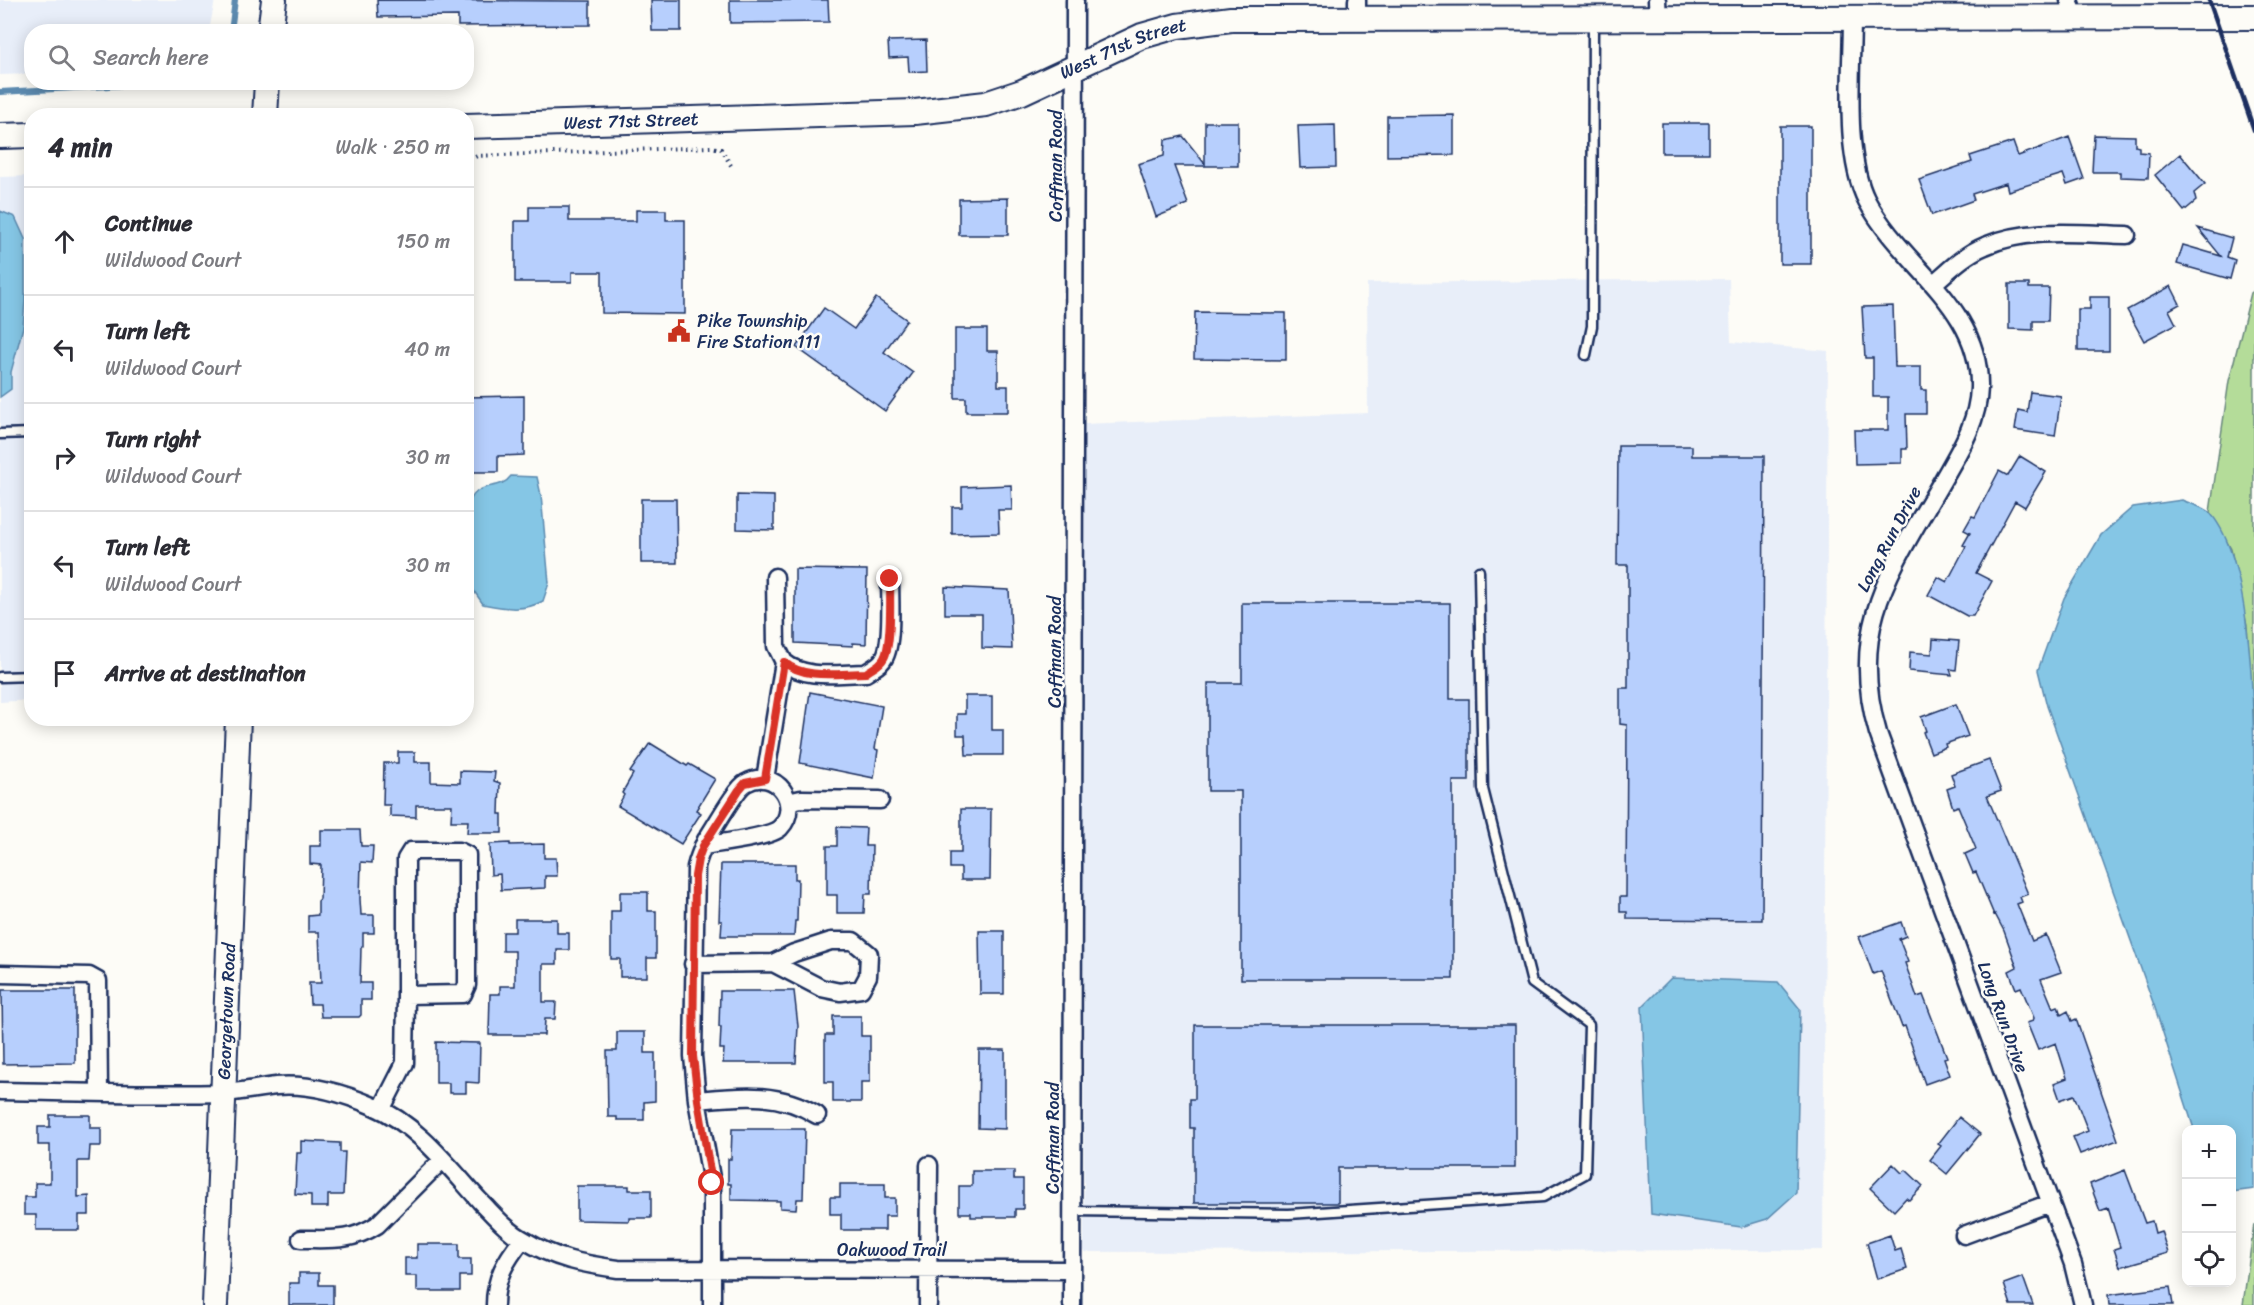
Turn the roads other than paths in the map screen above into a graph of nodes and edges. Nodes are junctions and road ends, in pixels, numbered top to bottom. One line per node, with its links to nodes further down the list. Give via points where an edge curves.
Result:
1 (274, 0): 9 (main road)
2 (1075, 0): 10 (street, Coffman Road)
3 (1658, 9): 7 (main road, West 71st Street, via 1809,13); 8 (main road, West 71st Street)
4 (2072, 9): 6 (main road, West 71st Street); 7 (main road, West 71st Street)
5 (1357, 10): 8 (main road, West 71st Street); 10 (main road, West 71st Street, via 1177,26 1142,36)
6 (2254, 17)
7 (1852, 18): 17 (street, Long Run Drive, via 1852,139 1860,184 1876,217)
8 (1593, 19): 18 (lane, via 1592,326)
9 (271, 24)
10 (1076, 67): 13 (main road, West 71st Street, via 1006,98 964,108); 45 (street, Coffman Road)
11 (267, 90): 12 (main road)
12 (265, 108)
13 (474, 126)
14 (24, 135): 15 (main road)
15 (0, 136)
16 (2127, 235): 17 (street, via 2012,237 1977,249)
17 (1933, 284): 44 (street, Long Run Drive, via 1953,307 1970,337 1977,363 1978,398 1965,441 1878,601 1868,645 1868,690 1878,733)
18 (1586, 355)
19 (24, 433): 20 (lane)
20 (0, 434)
21 (1479, 572): 45 (lane, via 1483,789 1532,983 1589,1025 1585,1174 1542,1197 1289,1214)
22 (775, 577): 24 (street, via 776,646)
23 (890, 579): 24 (street, via 888,644 883,660 874,668 866,673 810,674 798,672)
24 (784, 662): 28 (street)
25 (24, 676): 26 (lane)
26 (0, 677)
27 (238, 726): 38 (main road, Georgetown Road)
28 (765, 779): 30 (street, via 781,787); 31 (street, via 742,786)
29 (880, 800): 30 (street)
30 (788, 802): 31 (street, via 787,816 776,830)
31 (703, 846): 33 (street, via 695,876)
32 (773, 963): 32 (street, via 831,941 853,941 869,954 868,976 861,989 840,992 821,988); 33 (street)
33 (693, 964): 39 (street, via 693,1056)
34 (0, 974): 37 (street, via 89,976 98,981)
35 (406, 995): 35 (street, via 407,855 411,851 464,853 468,858 466,990 463,994); 40 (street, via 405,1063)
36 (0, 1091): 37 (street, Oakwood Trail)
37 (99, 1092): 38 (street, Oakwood Trail)
38 (224, 1093): 40 (street, Oakwood Trail, via 299,1086 336,1092); 52 (main road, Georgetown Road)
39 (698, 1100): 41 (street, via 764,1096 786,1100); 49 (street, via 712,1183)
40 (381, 1110): 42 (street, Oakwood Trail, via 413,1132)
41 (817, 1115)
42 (442, 1160): 47 (street, via 364,1234 346,1239); 48 (street, Oakwood Trail)
43 (929, 1165): 50 (street)
44 (2050, 1203): 46 (street); 57 (street, Long Run Drive, via 2073,1264)
45 (1072, 1211): 51 (street, Coffman Road)
46 (1964, 1234)
47 (301, 1239)
48 (522, 1240): 49 (street, Oakwood Trail, via 557,1257 592,1266); 53 (street, via 499,1275)
49 (712, 1268): 50 (street, Oakwood Trail); 54 (street)
50 (928, 1270): 51 (street, Oakwood Trail); 55 (street)
51 (1072, 1270): 56 (street, Coffman Road)
52 (214, 1305)
53 (495, 1305)
54 (712, 1305)
55 (928, 1305)
56 (1072, 1305)
57 (2083, 1305)

